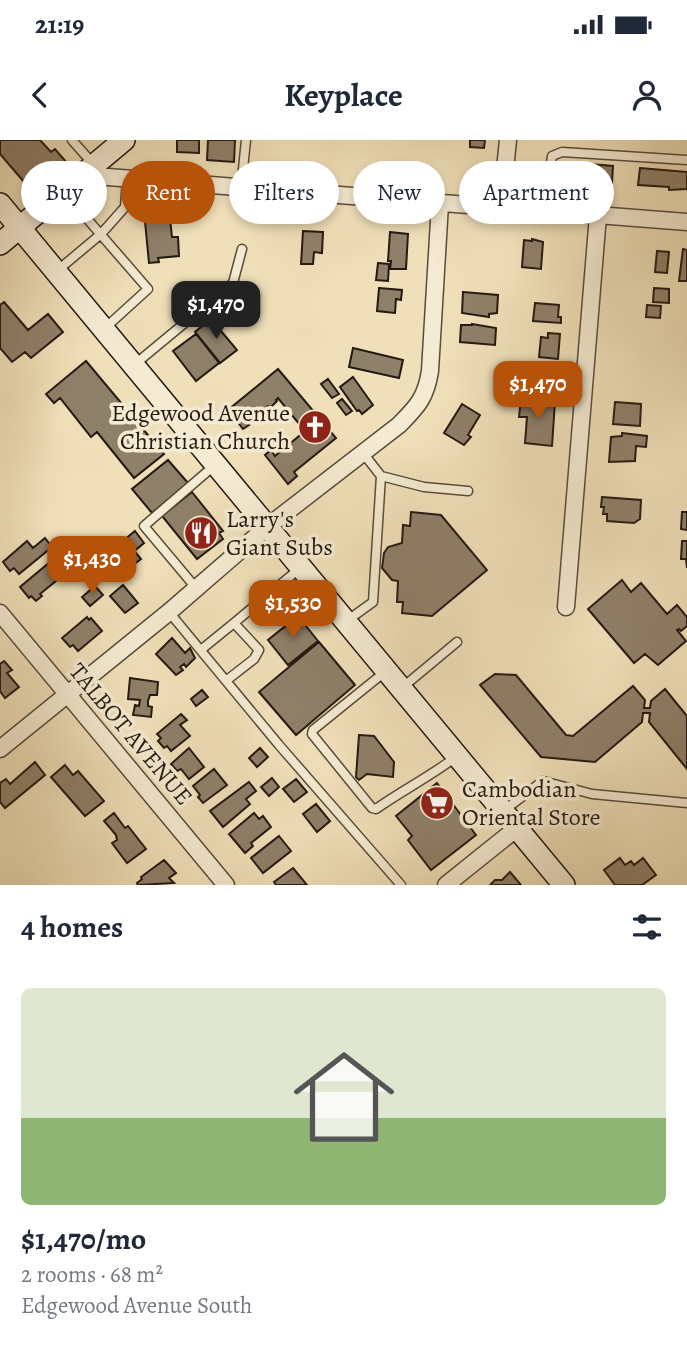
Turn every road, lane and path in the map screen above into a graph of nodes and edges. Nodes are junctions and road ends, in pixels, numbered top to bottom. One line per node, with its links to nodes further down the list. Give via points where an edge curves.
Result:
1 (72, 140): 6 (lane)
2 (124, 140): 7 (main road)
3 (246, 140): 8 (lane)
4 (508, 140): 9 (street)
5 (687, 160): 10 (lane, via 562,152)
6 (83, 161)
7 (99, 161)
8 (243, 161)
9 (506, 161)
10 (551, 161)
11 (0, 204): 19 (main road)
12 (121, 212): 20 (lane)
13 (614, 216): 14 (street)
14 (687, 222)
15 (25, 224): 19 (main road)
16 (92, 224): 20 (lane)
17 (439, 224): 26 (street, via 428,386 419,406)
18 (597, 224): 33 (street)
19 (20, 228): 21 (main road); 23 (main road)
20 (101, 234): 23 (lane); 24 (lane, via 148,289)
21 (0, 244)
22 (242, 249): 25 (lane, via 233,283)
23 (56, 272): 24 (main road)
24 (104, 329): 25 (main road)
25 (134, 365): 27 (main road)
26 (363, 453): 28 (lane); 30 (street)
27 (215, 465): 30 (main road); 32 (lane, via 145,526)
28 (381, 476): 29 (lane, via 424,487); 36 (lane, via 373,602)
29 (468, 491)
30 (267, 527): 31 (main road); 32 (street)
31 (301, 568): 36 (main road); 37 (lane)
32 (196, 588): 34 (street)
33 (566, 607)
34 (169, 612): 39 (lane); 43 (street)
35 (0, 613): 43 (street, TALBOT AVENUE)
36 (346, 622): 40 (main road)
37 (234, 623): 39 (lane); 41 (lane, via 259,650)
38 (457, 642): 42 (lane)
39 (202, 649): 41 (lane)
40 (386, 671): 42 (main road); 45 (lane, via 312,734 372,808)
41 (227, 680): 50 (lane)
42 (401, 689): 45 (main road)
43 (68, 694): 44 (street); 49 (street, TALBOT AVENUE)
44 (0, 749)
45 (457, 756): 47 (main road)
46 (687, 803): 47 (lane, via 592,794 543,781)
47 (503, 811): 48 (main road)
48 (517, 828): 51 (street); 52 (main road)
49 (226, 885)
50 (401, 885)
51 (446, 885)
52 (564, 885)

